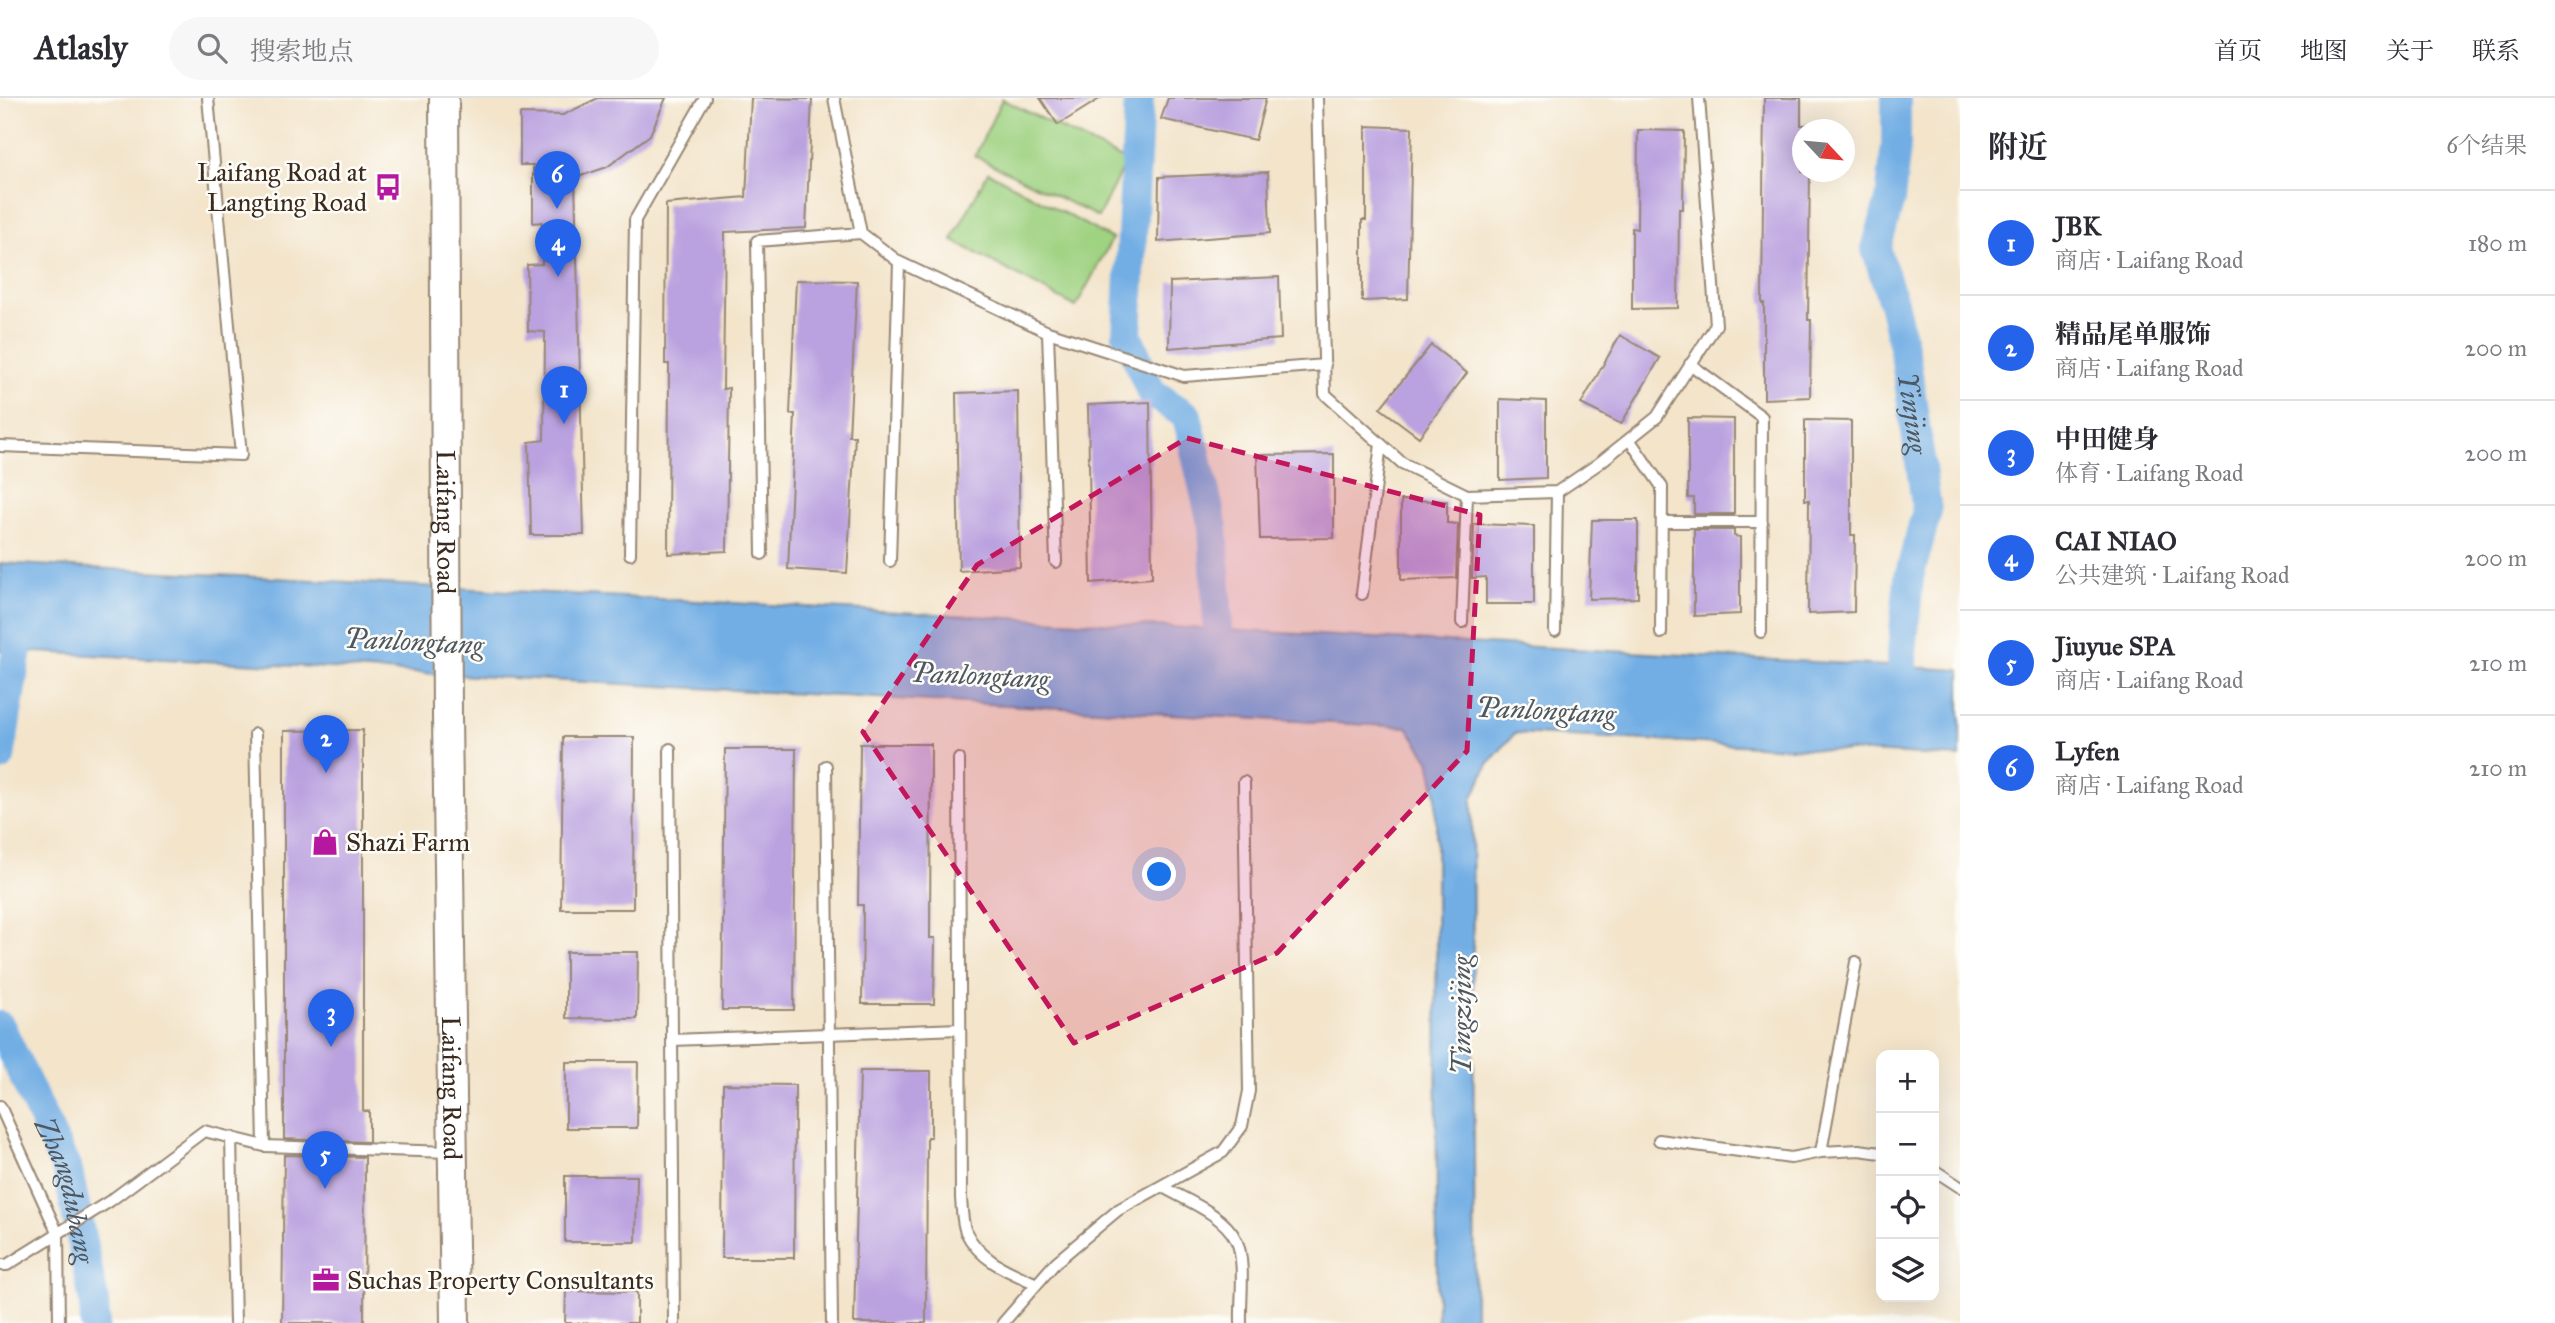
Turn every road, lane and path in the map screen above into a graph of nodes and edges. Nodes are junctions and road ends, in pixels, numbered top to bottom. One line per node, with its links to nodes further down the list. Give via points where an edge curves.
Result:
1 (208, 98): 14 (lane, via 242,455)
2 (444, 98): 41 (street, Laifang Road)
3 (705, 98): 19 (lane, via 635,220)
4 (834, 98): 7 (lane)
5 (1317, 98): 11 (lane)
6 (1699, 98): 10 (lane, via 1716,325)
7 (861, 233): 8 (lane); 20 (lane, via 757,241)
8 (899, 262): 9 (lane); 21 (lane)
9 (1048, 332): 11 (lane, via 1184,376); 22 (lane)
10 (1690, 364): 12 (lane, via 1657,416); 18 (lane, via 1762,417)
11 (1325, 365): 13 (lane, via 1325,394)
12 (1629, 439): 15 (lane); 17 (lane, via 1662,487)
13 (1381, 444): 16 (lane, via 1402,463); 23 (lane)
14 (0, 446)
15 (1557, 492): 16 (lane); 25 (lane)
16 (1467, 495): 24 (lane)
17 (1662, 522): 18 (lane); 27 (lane)
18 (1762, 522): 26 (lane)
19 (631, 554)
20 (762, 554)
21 (890, 561)
22 (1056, 562)
23 (1362, 594)
24 (1462, 622)
25 (1555, 631)
26 (1762, 632)
27 (1661, 633)
28 (255, 734): 40 (lane)
29 (670, 749): 36 (lane)
30 (959, 760): 34 (lane)
31 (827, 766): 35 (lane)
32 (1244, 782): 45 (lane, via 1247,1103 1242,1126 1223,1152)
33 (1856, 962): 42 (lane)
34 (960, 1029): 35 (lane); 49 (lane, via 965,1230 982,1255)
35 (829, 1034): 36 (lane); 54 (lane)
36 (672, 1040): 53 (lane)
37 (0, 1106): 47 (lane)
38 (231, 1138): 40 (lane); 47 (lane, via 204,1131 110,1202); 51 (lane)
39 (1660, 1140): 42 (lane, via 1791,1158)
40 (264, 1146): 41 (lane)
41 (451, 1152): 52 (street, Laifang Road)
42 (1821, 1152): 43 (lane)
43 (1876, 1152)
44 (1939, 1173): 46 (lane)
45 (1161, 1186): 49 (lane, via 1118,1210); 56 (lane, via 1222,1221 1238,1242)
46 (1960, 1187)
47 (58, 1234): 48 (lane); 50 (lane)
48 (0, 1265)
49 (1037, 1284): 55 (lane)
50 (59, 1323)
51 (235, 1323)
52 (455, 1323)
53 (674, 1323)
54 (832, 1323)
55 (1003, 1323)
56 (1241, 1323)

